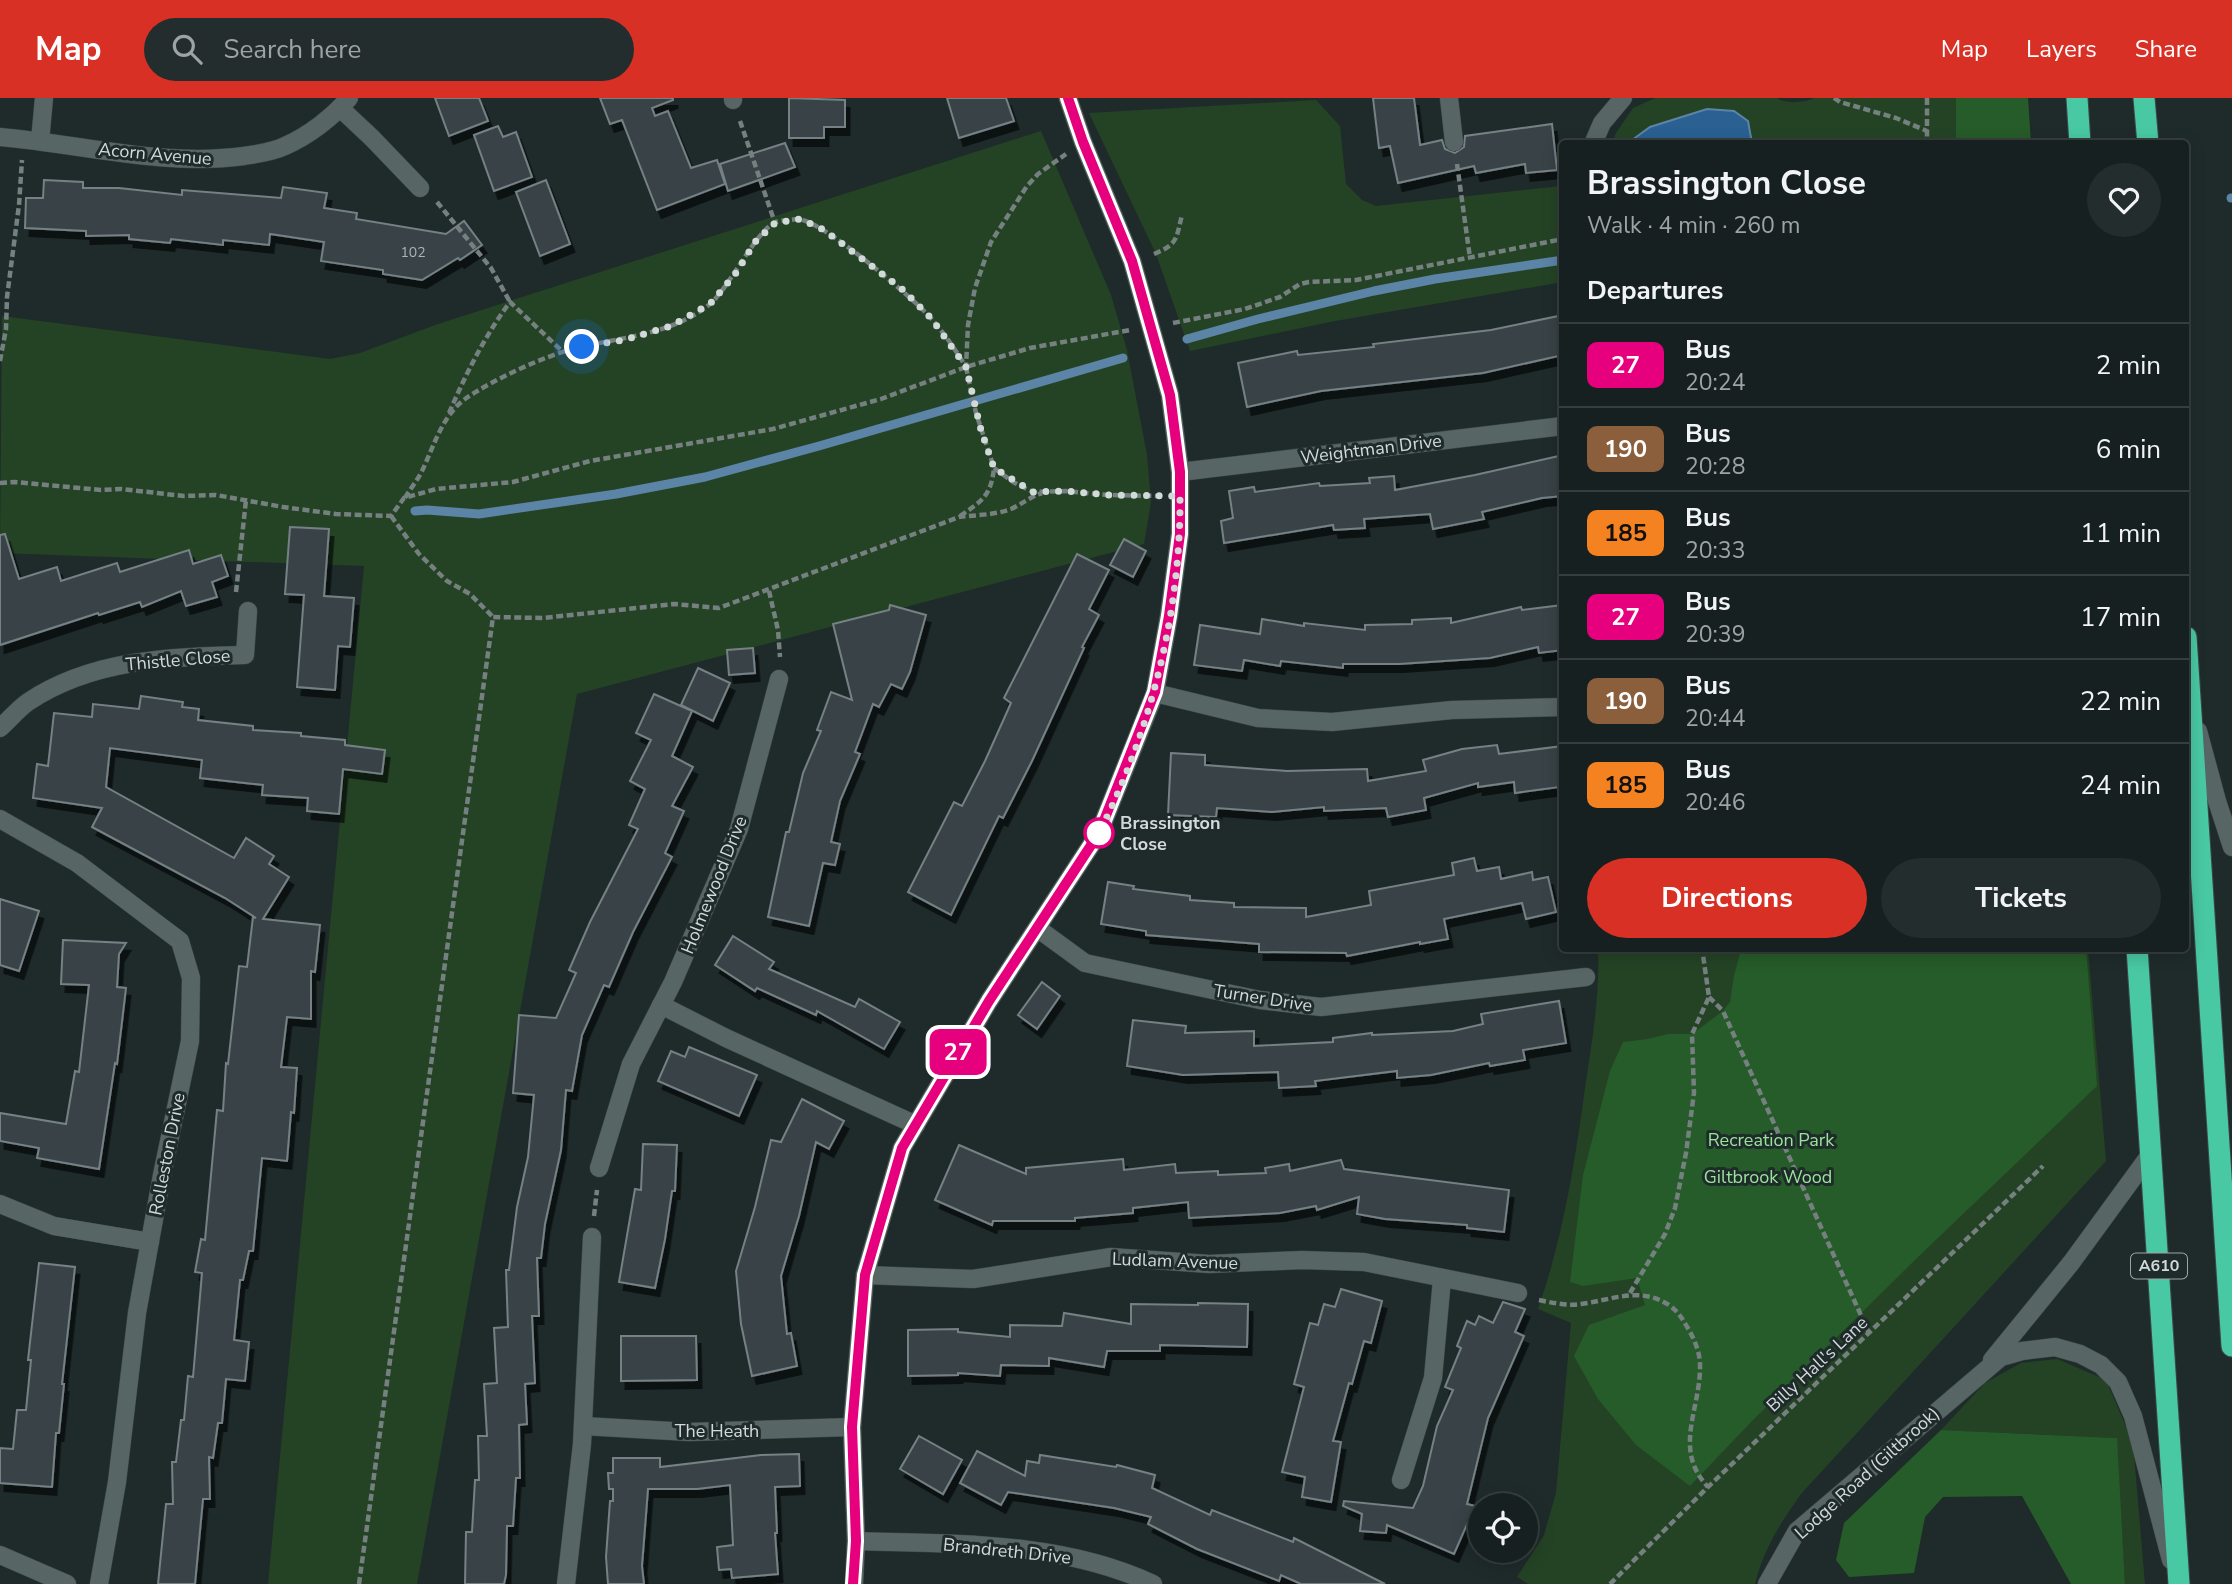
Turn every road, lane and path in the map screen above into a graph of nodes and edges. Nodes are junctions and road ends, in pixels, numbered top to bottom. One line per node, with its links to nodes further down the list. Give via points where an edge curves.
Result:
1 (44, 98): 13 (street)
2 (1068, 98): 18 (street)
3 (1449, 98): 19 (street)
4 (1623, 98): 14 (street)
5 (1834, 98): 11 (path)
6 (1927, 98): 11 (path)
7 (2077, 98): 16 (highway)
8 (2144, 98): 17 (highway)
9 (733, 99): 22 (path)
10 (344, 103): 13 (street, Acorn Avenue, via 285,147 213,160 136,156); 20 (street, Acorn Avenue)
11 (1927, 131): 15 (path)
12 (0, 137): 13 (street, Acorn Avenue)
13 (32, 140): 29 (path, via 19,205)
14 (1595, 140)
15 (1927, 140)
16 (2080, 140)
17 (2148, 140)
18 (1083, 142): 25 (street); 30 (path, via 1038,174 991,242 975,288)
19 (1454, 142): 24 (path)
20 (420, 188): 26 (path, via 438,202 491,268)
21 (1182, 215): 25 (path, via 1172,246)
22 (775, 223): 28 (path, via 755,242 710,304 671,326); 30 (path, via 800,219 824,230 902,289 931,318)
23 (1559, 240): 24 (path)
24 (1470, 258): 27 (path, via 1356,280 1309,282 1245,309)
25 (1132, 261): 27 (street)
26 (510, 302): 28 (path); 31 (path, via 490,329)
27 (1151, 327): 30 (path, via 1030,348); 34 (street, via 1170,395)
28 (563, 352): 31 (path, via 464,400)
29 (0, 361)
30 (966, 367): 33 (path); 38 (path, via 881,399 772,429 590,461 513,482 436,488)
31 (447, 417): 38 (path)
32 (1559, 426): 34 (street, Weightman Drive)
33 (994, 468): 36 (path); 41 (path, via 987,495)
34 (1180, 472): 37 (street)
35 (0, 483): 39 (path)
36 (1042, 493): 37 (path); 41 (path, via 994,514)
37 (1180, 496): 47 (street, via 1180,534)
38 (404, 498): 40 (path)
39 (246, 500): 40 (path, via 336,514); 43 (path, via 234,607)
40 (391, 516): 44 (path, via 419,554)
41 (959, 517): 42 (path)
42 (769, 591): 44 (path, via 719,608 674,604 543,618); 46 (path, via 778,630)
43 (248, 611): 50 (street, Thistle Close, via 245,655 133,662 71,678 26,703)
44 (493, 617): 84 (path)
45 (2189, 675): 48 (highway)
46 (779, 679): 58 (street, Holmewood Drive, via 739,828)
47 (1155, 692): 49 (street, via 1258,718 1332,722 1452,710); 53 (street, via 1099,833)
48 (2191, 700): 52 (street); 69 (highway)
49 (1559, 707)
50 (0, 728)
51 (0, 819): 65 (street, Rolleston Drive, via 77,863 180,941 191,978 190,1041)
52 (2232, 847)
53 (1037, 928): 56 (street, Turner Drive, via 1085,963 1260,1000 1321,1007); 59 (street)
54 (1703, 952): 57 (path)
55 (2137, 952): 60 (highway, A610)
56 (1586, 977)
57 (1709, 997): 71 (path, via 1692,1034 1694,1093 1675,1208); 73 (path, via 1723,1011)
58 (661, 1005): 59 (street); 62 (street, Holmewood Drive, via 631,1064)
59 (916, 1125): 67 (street, via 902,1148)
60 (2152, 1152): 75 (street, via 2071,1263); 90 (highway, A610)
61 (2043, 1166): 73 (path, Billy Hall's Lane)
62 (599, 1168): 64 (path)
63 (0, 1204): 65 (street, via 54,1226)
64 (592, 1237): 76 (street)
65 (150, 1242): 83 (street, Rolleston Drive)
66 (2232, 1250): 69 (street)
67 (865, 1275): 68 (street, Ludlam Avenue, via 972,1279 1111,1257 1209,1264 1364,1262); 77 (street)
68 (1442, 1279): 70 (street, Ludlam Avenue); 78 (street, via 1433,1378)
69 (2228, 1290): 74 (highway)
70 (1518, 1293)
71 (1630, 1293): 72 (path, via 1580,1304); 79 (path, via 1668,1304 1681,1315 1697,1348 1699,1388 1689,1435 1699,1478)
72 (1541, 1300)
73 (1869, 1333): 79 (path, Billy Hall's Lane)
74 (2232, 1346)
75 (1981, 1374): 89 (street, Lodge Road (Giltbrook), via 1797,1531); 90 (street, via 2001,1357 2055,1347 2101,1365 2118,1382 2133,1416)
76 (583, 1426): 77 (street, The Heath, via 689,1432); 85 (street)
77 (852, 1427): 80 (street)
78 (1401, 1480)
79 (1708, 1487): 88 (path, Billy Hall's Lane)
80 (856, 1541): 86 (street); 87 (street, Brandreth Drive, via 976,1544 1058,1553)
81 (0, 1555): 82 (street)
82 (67, 1584)
83 (99, 1584)
84 (359, 1584)
85 (566, 1584)
86 (853, 1584)
87 (1153, 1584)
88 (1611, 1584)
89 (1767, 1584)
90 (2178, 1584)

